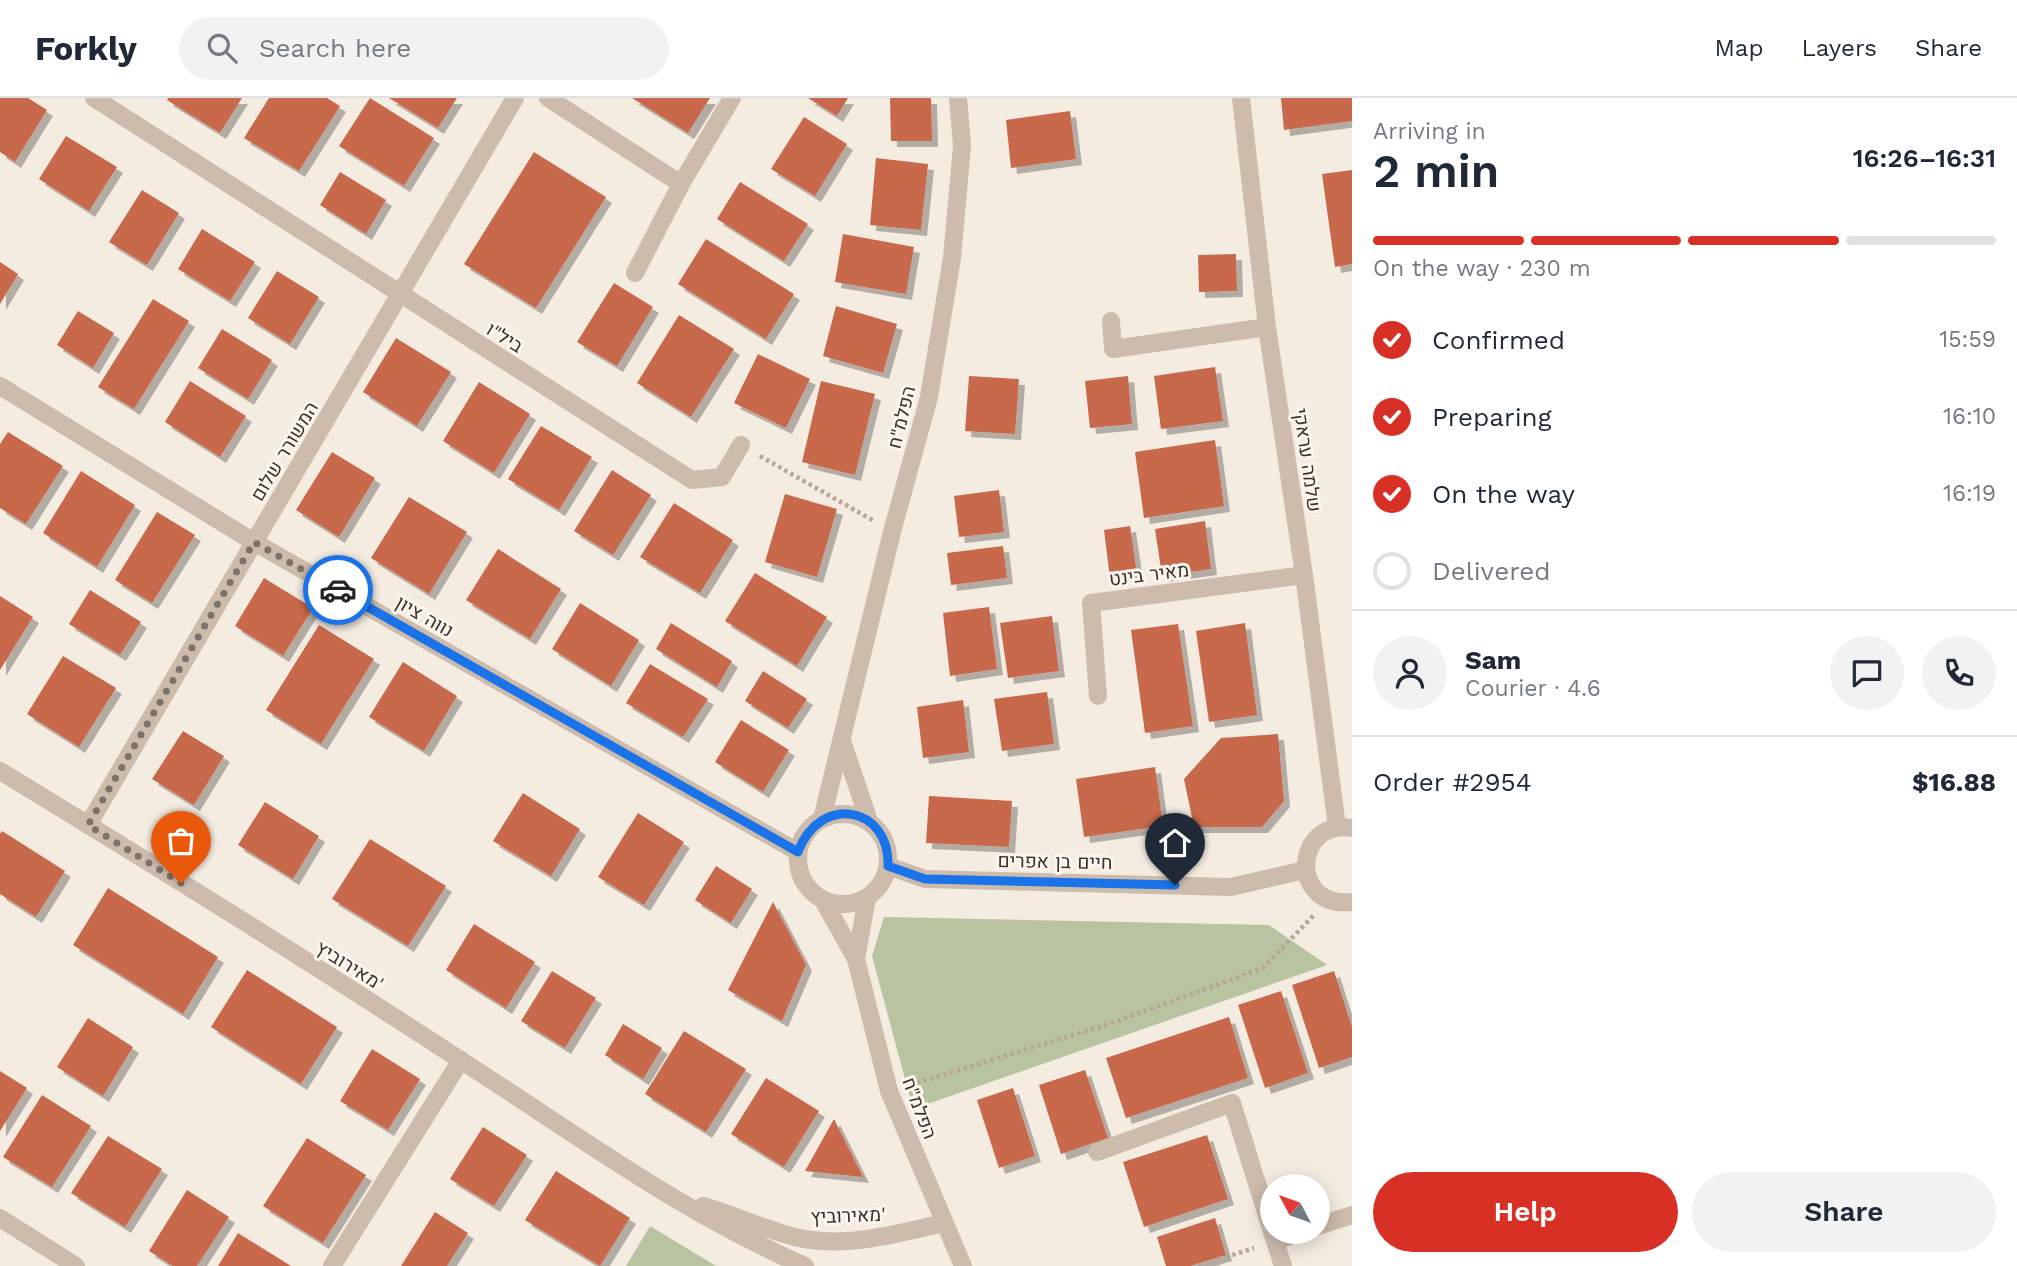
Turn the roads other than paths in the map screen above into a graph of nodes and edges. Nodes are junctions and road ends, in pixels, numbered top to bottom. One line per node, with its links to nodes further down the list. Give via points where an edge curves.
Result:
1 (94, 98): 9 (street, ביל"ו)
2 (516, 98): 9 (street, המשורר שלום)
3 (732, 98): 7 (street)
4 (958, 98): 17 (street, הפלמ"ח, via 961,146 952,258 929,397)
5 (1241, 98): 11 (street, שלמה עראקי)
6 (553, 99): 7 (street)
7 (681, 184): 8 (street)
8 (635, 273)
9 (400, 295): 13 (street, ביל"ו, via 692,480 722,477); 14 (street, המשורר שלום)
10 (1111, 321): 11 (street, via 1113,349)
11 (1267, 327): 15 (street, שלמה עראקי)
12 (0, 386): 14 (street, נווה ציון)
13 (741, 446)
14 (254, 542): 21 (street, המשורר שלום); 23 (street, נווה ציון)
15 (1304, 575): 16 (street, מאיר בינט, via 1091,603); 22 (street, שלמה עראקי)
16 (1098, 696)
17 (842, 741): 19 (street, הפלמ"ח); 20 (street)
18 (0, 771): 21 (street, מאירוביץ')
19 (822, 819): 20 (street, via 846,814); 23 (street, הפלמ"ח, via 811,827)
20 (869, 821): 24 (street, via 885,841)
21 (88, 825): 30 (street, מאירוביץ')
22 (1344, 827): 25 (street, via 1326,831 1310,848)
23 (798, 852): 27 (street, הפלמ"ח, via 803,880)
24 (888, 866): 25 (street, חיים בן אפרים, via 925,879 1231,887); 26 (street, הפלמ"ח, via 877,890)
25 (1306, 870): 28 (street, via 1317,893 1328,901)
26 (867, 898): 27 (street, via 853,904); 29 (street, הפלמ"ח)
27 (823, 900): 29 (street, הפלמ"ח)
28 (1352, 902)
29 (856, 959): 37 (street, הפלמ"ח, via 889,1091)
30 (461, 1060): 33 (street, מאירוביץ'); 42 (street)
31 (1097, 1152): 32 (street, via 1232,1102)
32 (1260, 1193)
33 (675, 1197): 37 (street, מאירוביץ', via 796,1238 864,1240); 43 (street, מאירוביץ', via 765,1249)
34 (1352, 1214): 36 (street)
35 (0, 1218): 39 (street)
36 (1330, 1222)
37 (944, 1223): 44 (street, הפלמ"ח)
38 (1276, 1244): 45 (street)
39 (50, 1250): 40 (street); 41 (street)
40 (40, 1266)
41 (76, 1266)
42 (332, 1266)
43 (805, 1266)
44 (963, 1266)
45 (1283, 1266)

